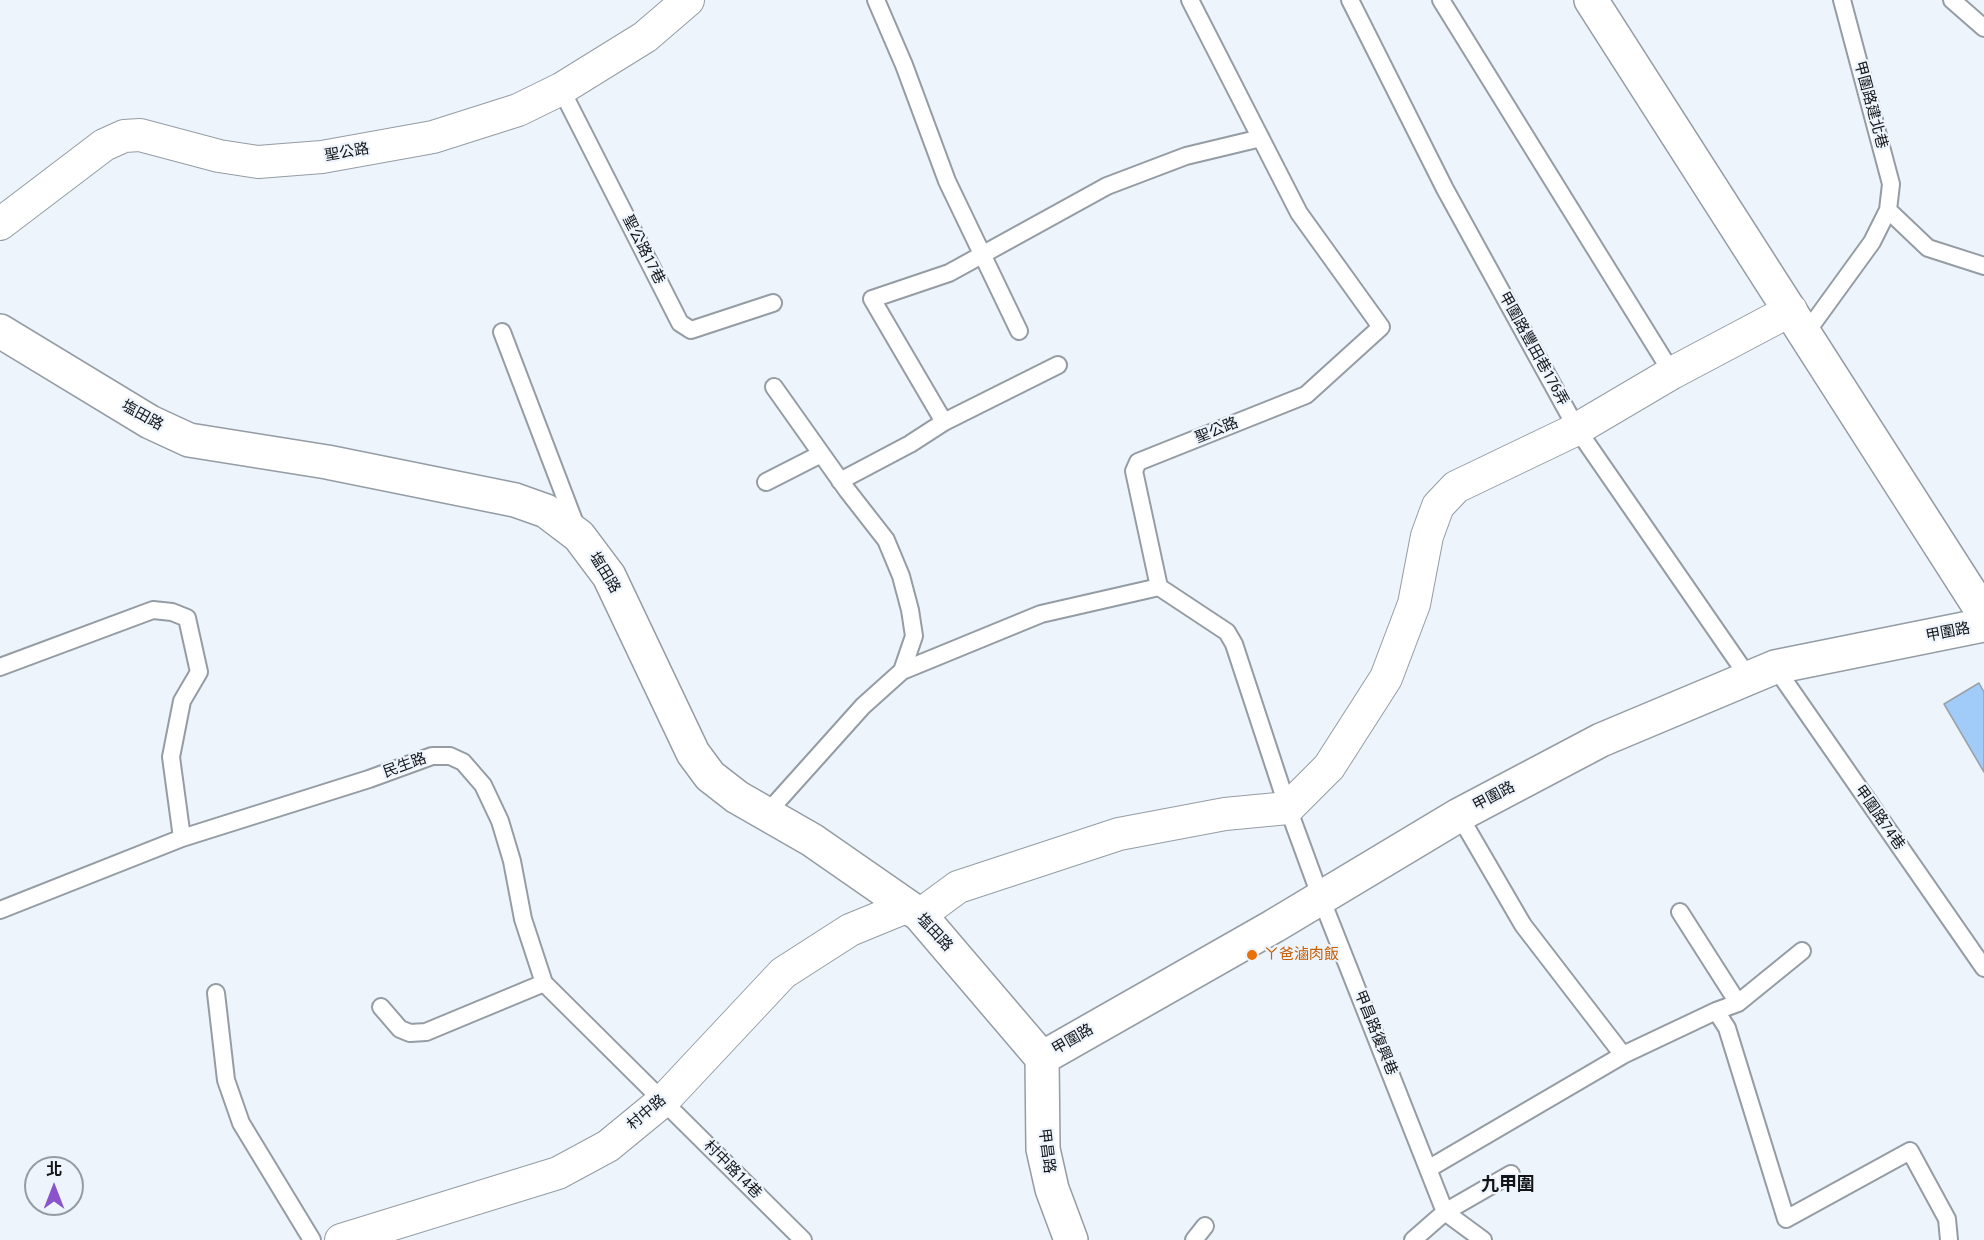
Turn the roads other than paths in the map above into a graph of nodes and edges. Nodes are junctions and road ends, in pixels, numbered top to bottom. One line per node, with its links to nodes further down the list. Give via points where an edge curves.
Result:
1 (688, 0): 10 (street, 聖公路, via 645,38)
2 (876, 0): 14 (lane)
3 (1190, 0): 11 (lane, 聖公路)
4 (1350, 0): 25 (lane, 甲圍路豐田巷176弄, via 1445,189)
5 (1441, 0): 22 (lane)
6 (1591, 0): 17 (street)
7 (1842, 0): 12 (lane, 甲圍路建北巷, via 1891,184)
8 (1952, 0): 9 (lane)
9 (1984, 28)
10 (561, 89): 13 (street, 聖公路, via 518,110 433,137 322,157 258,162 140,135 124,136 104,145); 16 (lane, 聖公路17巷, via 680,323 691,330)
11 (1261, 138): 14 (lane, via 1186,156 1107,186); 30 (lane, 聖公路, via 1299,213 1381,327 1306,395 1138,462 1134,471)
12 (1888, 210): 15 (lane, via 1928,248); 17 (lane, 甲圍路建北巷, via 1872,242)
13 (0, 224)
14 (981, 257): 19 (lane); 24 (lane, via 949,273 872,299)
15 (1984, 266)
16 (773, 303)
17 (1799, 321): 22 (street); 31 (street)
18 (0, 331): 29 (street, 塩田路, via 150,422 189,440 327,462 515,500 546,511)
19 (1019, 331)
20 (502, 332): 29 (lane)
21 (1058, 365): 24 (lane)
22 (1672, 373): 25 (street)
23 (774, 387): 26 (lane)
24 (944, 422): 27 (lane)
25 (1577, 429): 35 (lane, 甲圍路豐田巷176弄); 36 (street, via 1456,488 1438,506 1427,536 1414,604 1386,678 1329,767)
26 (821, 454): 27 (lane); 28 (lane)
27 (840, 481): 34 (lane, via 886,540 901,576 914,636)
28 (766, 482)
29 (579, 536): 37 (street, 塩田路, via 609,576 693,753 710,776 736,797)
30 (1159, 587): 34 (lane, via 1041,614); 36 (lane, via 1227,632)
31 (1984, 614)
32 (1984, 626): 35 (street, 甲圍路)
33 (0, 667): 39 (lane, via 153,610 187,618 199,672 182,701 171,757)
34 (902, 671): 37 (lane, via 863,706)
35 (1762, 673): 38 (street, 甲圍路, via 1601,740); 45 (lane, 甲圍路74巷)
36 (1288, 808): 40 (lane); 42 (street, 村中路, via 1225,814 1119,834 958,887)
37 (767, 813): 42 (street, 塩田路)
38 (1460, 815): 40 (street, 甲圍路); 51 (lane, via 1523,925)
39 (182, 838): 41 (lane, 民生路); 46 (lane, 民生路, via 432,756 450,756 463,762 483,785 500,821 523,919)
40 (1321, 898): 52 (street, 甲圍路); 54 (lane, 甲昌路復興巷)
41 (0, 910)
42 (913, 911): 52 (street, 塩田路); 53 (street, 村中路, via 850,930 783,974)
43 (1680, 912): 48 (lane)
44 (1802, 951): 48 (lane)
45 (1984, 968)
46 (544, 983): 49 (lane, via 426,1032 400,1029); 53 (lane, 民生路)
47 (216, 993): 58 (lane, via 226,1080 241,1123)
48 (1738, 1003): 50 (lane)
49 (381, 1007)
50 (1716, 1011): 51 (lane); 65 (lane, via 1727,1028 1786,1219 1910,1151 1947,1219)
51 (1623, 1055): 54 (lane)
52 (1042, 1058): 61 (street, 甲昌路, via 1043,1149 1052,1190)
53 (662, 1100): 59 (street, 村中路, via 608,1146 558,1173); 60 (lane, 村中路14巷)
54 (1428, 1169): 56 (lane, 甲昌路復興巷)
55 (1511, 1174): 56 (lane)
56 (1445, 1212): 63 (lane); 64 (lane)
57 (1205, 1226): 62 (lane)
58 (312, 1240)
59 (340, 1240)
60 (803, 1240)
61 (1071, 1240)
62 (1194, 1240)
63 (1413, 1240)
64 (1483, 1240)
65 (1949, 1240)

